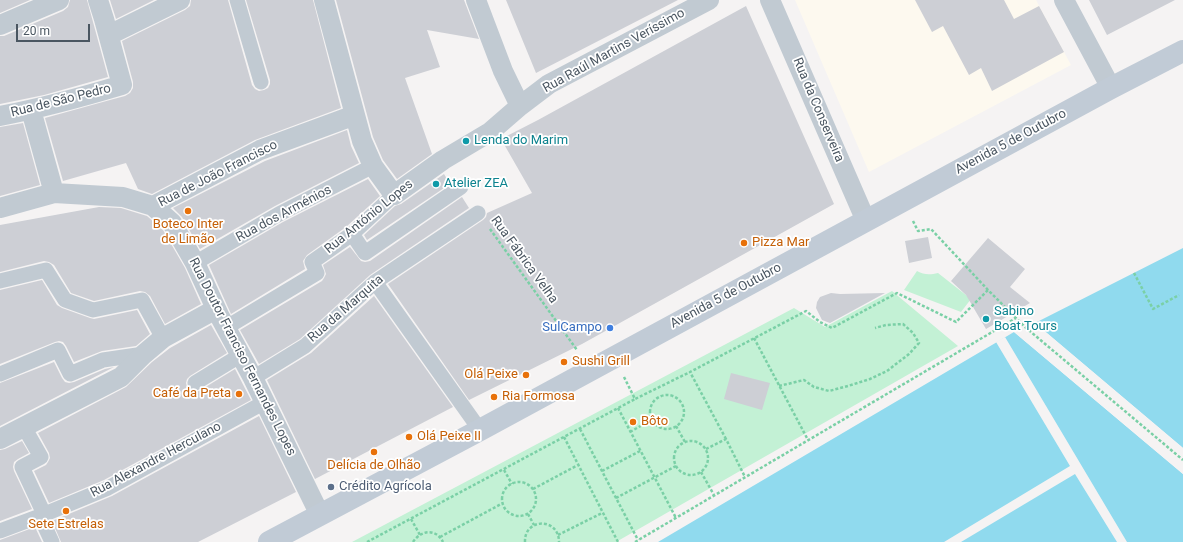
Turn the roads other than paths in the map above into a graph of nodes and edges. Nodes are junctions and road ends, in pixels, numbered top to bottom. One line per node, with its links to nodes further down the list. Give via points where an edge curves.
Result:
1 (59, 0): 10 (street)
2 (98, 0): 11 (street)
3 (180, 0): 11 (street)
4 (237, 0): 13 (street)
5 (324, 0): 17 (street)
6 (476, 0): 15 (street, via 503,71)
7 (709, 0): 15 (street, Rua Raúl Martins Veríssimo, via 549,84)
8 (770, 0): 27 (street, Rua da Conserveira)
9 (1064, 0): 14 (street)
10 (0, 25)
11 (109, 35): 16 (street, Rua de São Pedro, via 122,85)
12 (1183, 51): 14 (main road, Avenida 5 de Outubro)
13 (261, 82)
14 (1111, 88): 27 (main road, Avenida 5 de Outubro)
15 (520, 106): 19 (street, Rua Raúl Martins Veríssimo, via 490,132)
16 (31, 110): 18 (street, Rua de São Pedro); 22 (street)
17 (355, 115): 20 (street, via 362,141); 24 (street, Rua de João Francisco, via 260,150)
18 (0, 116)
19 (443, 160): 23 (street, Rua António Lopes)
20 (373, 166): 23 (street); 29 (street, Rua dos Arménios, via 279,214)
21 (461, 187): 28 (street, via 365,254)
22 (54, 193): 24 (street, Rua de João Francisco, via 123,197); 25 (street, Rua de João Francisco)
23 (394, 195): 28 (street, Rua António Lopes)
24 (153, 206): 29 (street, Rua Doutor Franciso Fernandes Lopes, via 172,223)
25 (0, 208)
26 (478, 213): 31 (street, Rua da Marquita)
27 (866, 221): 42 (main road, Avenida 5 de Outubro)
28 (352, 234): 33 (street, Rua António Lopes, via 312,262 317,273)
29 (195, 263): 32 (street, Rua Doutor Franciso Fernandes Lopes)
30 (0, 281): 34 (street, via 46,270 65,300 93,310 142,300)
31 (375, 282): 38 (street, Rua da Marquita, via 305,346); 42 (street)
32 (216, 309): 33 (street, Rua Doutor Franciso Fernandes Lopes); 34 (street)
33 (227, 327): 36 (street, Rua Doutor Franciso Fernandes Lopes)
34 (163, 338): 35 (street)
35 (144, 354): 37 (street, via 103,360 70,374 58,350); 41 (street, via 121,377)
36 (240, 355): 38 (street, Rua Doutor Franciso Fernandes Lopes); 39 (street)
37 (0, 374)
38 (253, 378): 40 (street, Rua Doutor Franciso Fernandes Lopes)
39 (195, 383)
40 (265, 402): 44 (street, Rua Alexandre Herculano, via 108,488); 45 (street, Rua Doutor Franciso Fernandes Lopes)
41 (24, 427): 43 (street); 44 (street, via 40,457 22,467)
42 (480, 430): 45 (main road, Avenida 5 de Outubro)
43 (0, 439)
44 (42, 515): 46 (street, Rua Alexandre Herculano); 47 (street)
45 (320, 515): 48 (main road, Avenida 5 de Outubro)
46 (0, 531)
47 (52, 542)
48 (269, 542)

